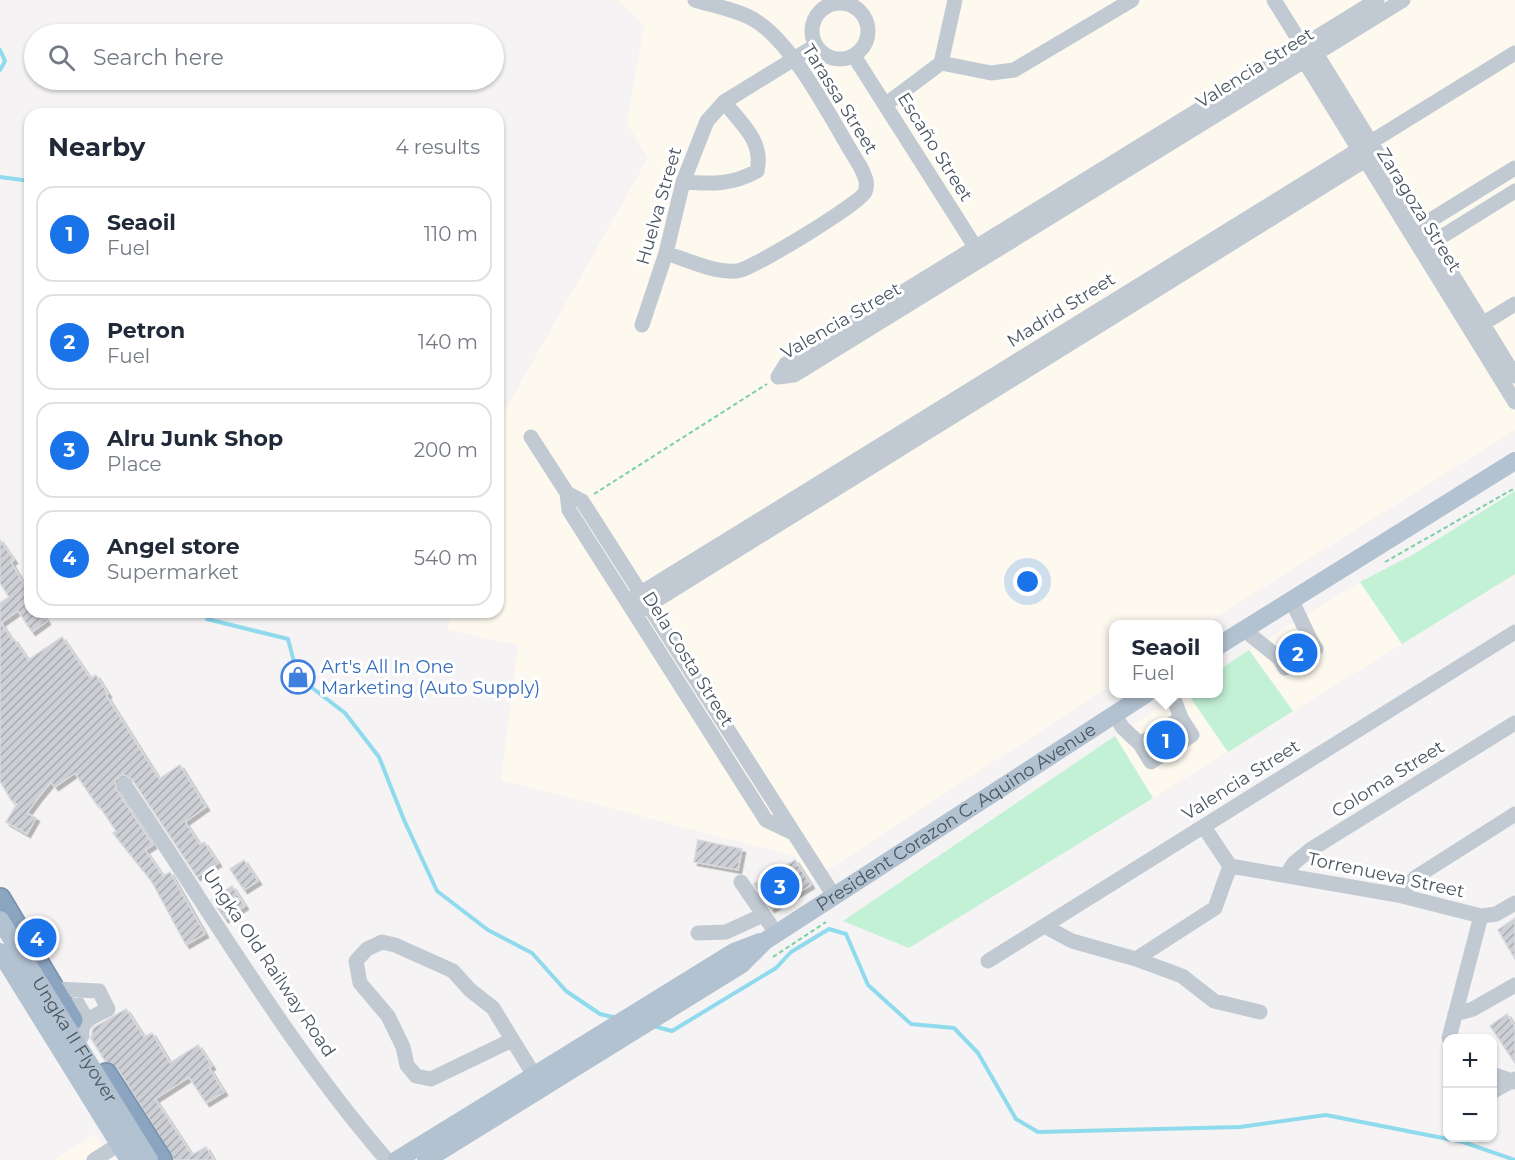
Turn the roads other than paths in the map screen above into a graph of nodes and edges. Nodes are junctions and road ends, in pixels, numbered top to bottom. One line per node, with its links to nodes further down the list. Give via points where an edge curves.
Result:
1 (695, 0): 12 (street, Tarassa Street, via 754,19 775,35)
2 (955, 0): 13 (street)
3 (1132, 0): 13 (street, via 1014,69 991,73)
4 (1274, 0): 9 (street, Zaragoza Street)
5 (1377, 0): 9 (street, Valencia Street)
6 (845, 1): 8 (street, via 818,12 812,29); 11 (street, via 859,10 868,25 866,42)
7 (1400, 1): 9 (street, Valencia Street)
8 (815, 46): 11 (street, via 837,60); 12 (street, Huelva Street)
9 (1305, 48): 16 (street, Zaragoza Street); 22 (street, Valencia Street)
10 (1515, 53): 16 (street, Madrid Street)
11 (854, 56): 15 (street, Escaño Street)
12 (793, 59): 14 (street, Huelva Street); 23 (street, Tarassa Street, via 866,177 865,194 759,263 740,271)
13 (941, 63): 15 (street)
14 (724, 102): 18 (street, Huelva Street, via 707,121); 18 (street, via 751,135 760,157 757,171 721,185)
15 (885, 105): 22 (street, Escaño Street)
16 (1368, 151): 20 (street, Zaragoza Street); 33 (street, Madrid Street)
17 (1515, 168): 20 (street)
18 (683, 182): 23 (street, Huelva Street)
19 (1515, 191): 21 (street)
20 (1416, 229): 21 (street, Zaragoza Street)
21 (1426, 246): 26 (street, Zaragoza Street)
22 (979, 253): 28 (street, Valencia Street, via 786,364)
23 (666, 254): 25 (street, Huelva Street)
24 (1515, 304): 26 (street)
25 (642, 325)
26 (1476, 328): 27 (street, Zaragoza Street); 29 (street, Zaragoza Street)
27 (1515, 376)
28 (778, 377)
29 (1515, 402)
30 (531, 437): 32 (street, Dela Costa Street)
31 (1515, 461): 34 (main road)
32 (567, 493): 33 (street, Dela Costa Street, via 582,501); 35 (street, Dela Costa Street, via 569,510)
33 (646, 599): 35 (street, Madrid Street); 46 (street, Dela Costa Street)
34 (1291, 599): 36 (main road); 36 (street, via 1316,649 1285,668 1279,658)
35 (632, 607): 46 (street, Dela Costa Street, via 766,820)
36 (1243, 629): 38 (main road)
37 (1515, 632): 45 (street, Valencia Street)
38 (1223, 652)
39 (1138, 698): 41 (main road, President Corazon C. Aquino Avenue)
40 (1174, 698): 41 (street, via 1192,735 1151,762)
41 (1114, 714): 51 (main road, President Corazon C. Aquino Avenue)
42 (1515, 723): 48 (street, Coloma Street, via 1310,850)
43 (124, 784): 81 (street, Ungka Old Railway Road, via 295,1041)
44 (1515, 814): 50 (street, via 1416,877)
45 (1204, 826): 47 (street); 57 (street, Valencia Street)
46 (793, 833): 51 (street, Dela Costa Street)
47 (1230, 866): 48 (street, Torrenueva Street); 62 (street, via 1215,908)
48 (1287, 874): 50 (street, Torrenueva Street)
49 (741, 882): 54 (street)
50 (1398, 895): 55 (street, Torrenueva Street)
51 (834, 896): 59 (main road, President Corazon C. Aquino Avenue)
52 (0, 899): 66 (highway)
53 (1515, 903): 55 (street, via 1496,914)
54 (763, 915): 58 (street, via 726,932); 59 (street)
55 (1480, 916): 68 (street, Torrenueva Street)
56 (0, 920): 79 (main road, Ungka II Flyover, bridge)
57 (1046, 927): 62 (street, via 1072,941); 63 (street, Valencia Street)
58 (698, 933)
59 (771, 937): 61 (main road, President Corazon C. Aquino Avenue)
60 (0, 952): 77 (main road, Ungka II Flyover, bridge)
61 (738, 958): 72 (main road, President Corazon C. Aquino Avenue, via 634,1014); 83 (main road, President Corazon C. Aquino Avenue, via 656,1018)
62 (1136, 959): 67 (street, via 1187,980 1214,1001)
63 (988, 961)
64 (0, 968): 77 (highway)
65 (1515, 985): 68 (street, via 1473,1010)
66 (73, 991): 69 (highway); 69 (street)
67 (1260, 1012)
68 (1455, 1014): 70 (street, Torrenueva Street)
69 (89, 1023): 76 (highway)
70 (1450, 1034)
71 (512, 1040): 71 (street, via 494,1008 453,971 382,942 367,949 356,961 360,983 388,1016 407,1065 416,1076 431,1079); 72 (street)
72 (534, 1075): 82 (main road, President Corazon C. Aquino Avenue)
73 (1497, 1075): 74 (street)
74 (1514, 1080): 75 (street)
75 (1497, 1089)
76 (134, 1118): 77 (highway); 80 (highway)
77 (117, 1151): 78 (street)
78 (94, 1160)
79 (149, 1160)
80 (161, 1160)
81 (387, 1160)
82 (397, 1160)
83 (426, 1160)

